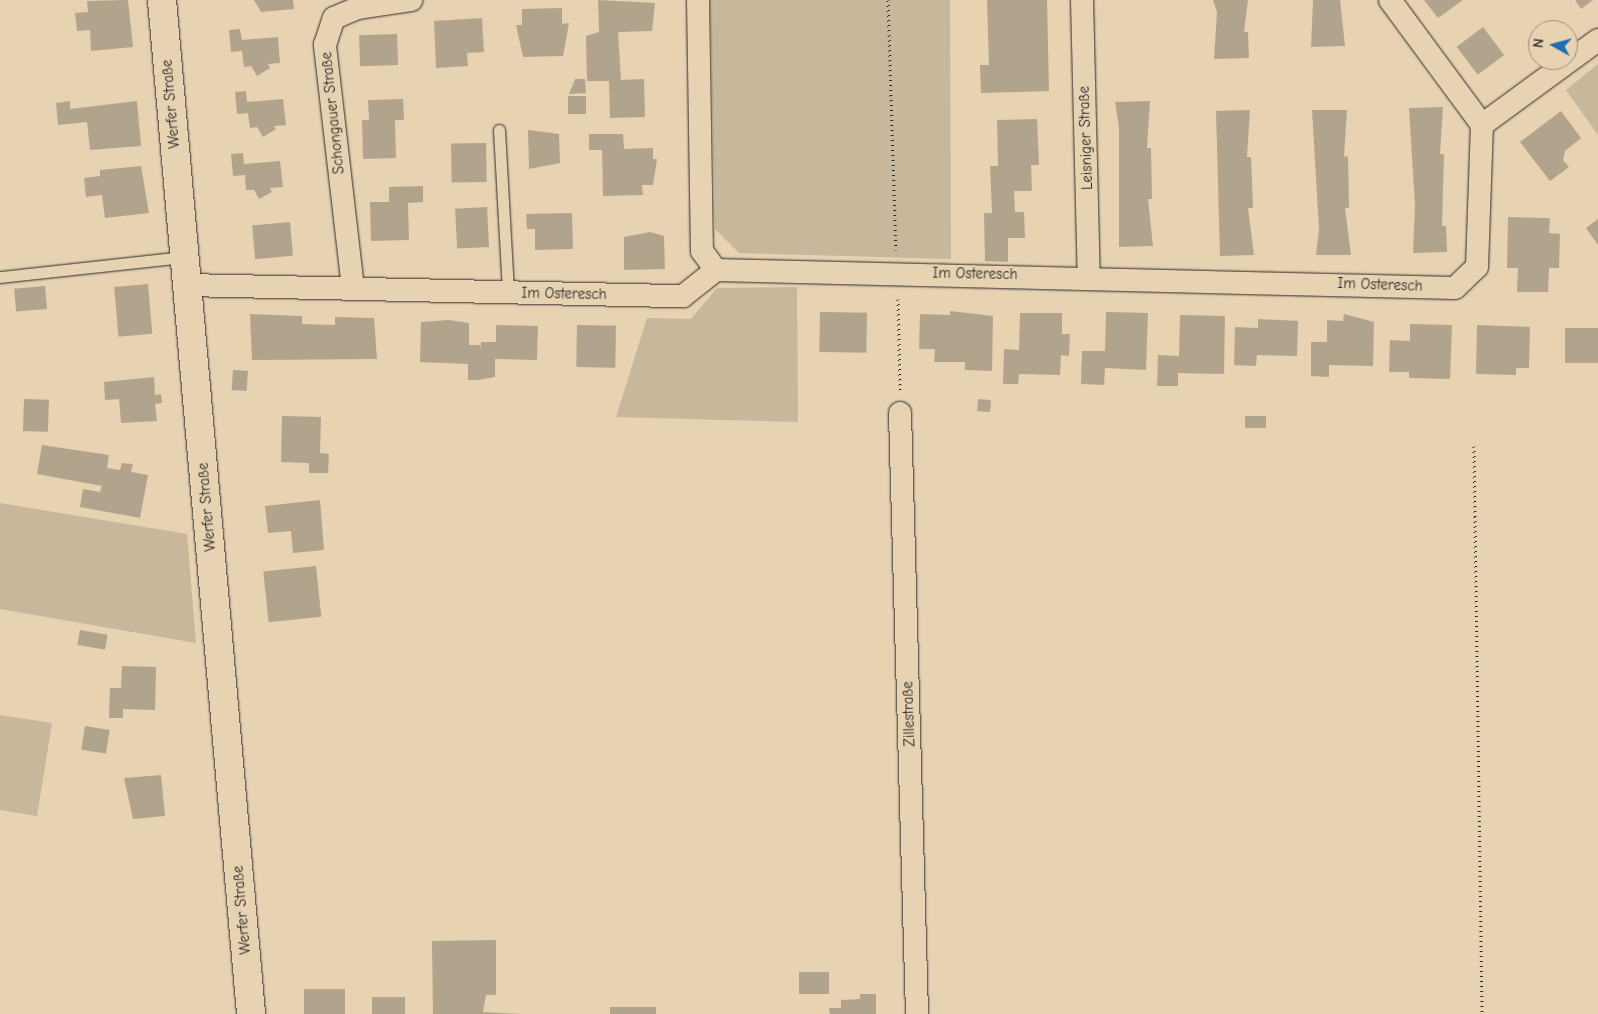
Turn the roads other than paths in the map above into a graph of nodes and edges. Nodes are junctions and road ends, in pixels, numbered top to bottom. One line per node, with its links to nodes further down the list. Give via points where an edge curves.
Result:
1 (162, 0): 9 (street, Werfer Straße)
2 (411, 0): 14 (street, Schongauer Straße, via 358,8 334,18 325,45)
3 (698, 0): 10 (street, via 702,251)
4 (1082, 0): 12 (street, Leisniger Straße)
5 (1390, 0): 7 (street)
6 (1598, 40): 7 (street)
7 (1482, 125): 12 (street, Im Osteresch, via 1477,267 1455,288)
8 (499, 130): 15 (lane)
9 (185, 257): 11 (lane); 13 (street, Werfer Straße)
10 (716, 270): 12 (street, Im Osteresch); 15 (street, Im Osteresch, via 683,296)
11 (0, 277)
12 (1089, 277)
13 (187, 285): 14 (street, Im Osteresch); 17 (street, Werfer Straße)
14 (353, 288): 15 (street, Im Osteresch)
15 (508, 292)
16 (900, 413): 18 (street, Zillestraße)
17 (251, 1014)
18 (917, 1014)

